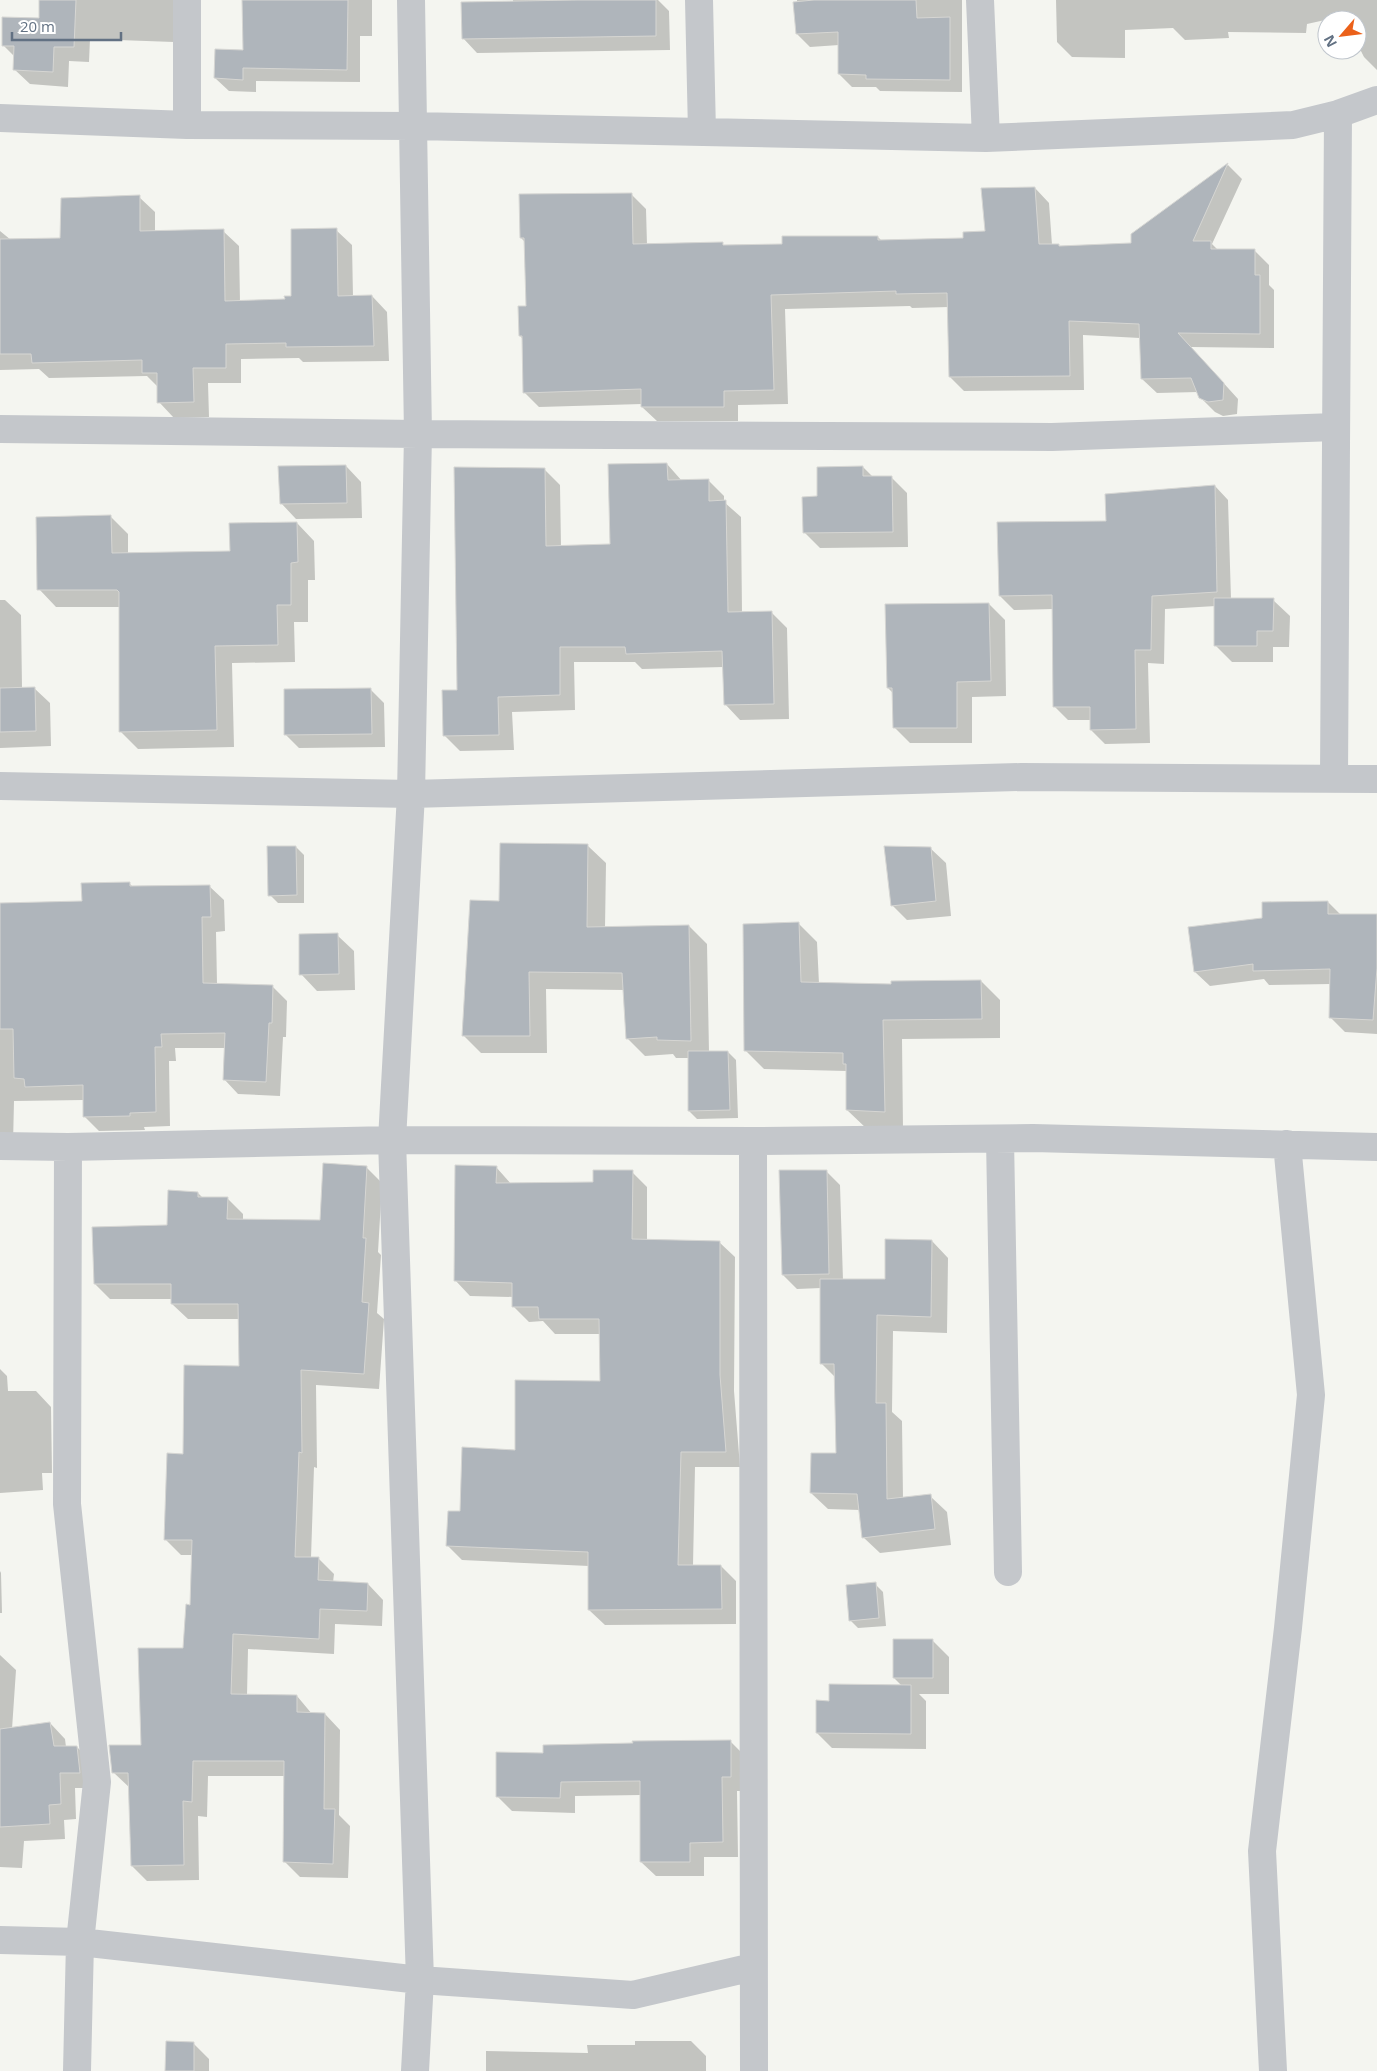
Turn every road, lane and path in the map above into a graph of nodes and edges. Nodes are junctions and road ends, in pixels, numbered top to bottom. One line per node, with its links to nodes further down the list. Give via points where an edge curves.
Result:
1 (187, 0): 8 (street)
2 (411, 0): 9 (street)
3 (699, 0): 10 (street)
4 (980, 0): 11 (street)
5 (1377, 100): 6 (street)
6 (1338, 114): 11 (street, via 1294,125); 12 (street)
7 (0, 118): 8 (street)
8 (187, 125): 9 (street)
9 (413, 126): 10 (street); 14 (street)
10 (702, 132): 11 (street)
11 (986, 138)
12 (1336, 427): 14 (street, via 1052,437); 15 (street)
13 (0, 429): 14 (street)
14 (418, 434): 18 (street)
15 (1334, 778): 16 (street); 18 (street, via 1021,777)
16 (1377, 779)
17 (0, 786): 18 (street)
18 (411, 794): 20 (street)
19 (1000, 1139): 21 (street); 22 (street); 26 (street)
20 (392, 1140): 21 (street); 24 (street); 30 (street)
21 (753, 1141): 29 (street)
22 (1287, 1144): 25 (street); 34 (street, via 1310,1395 1288,1628 1262,1851)
23 (0, 1146): 24 (street)
24 (68, 1147): 28 (street, via 67,1504 97,1782)
25 (1377, 1147)
26 (1008, 1572)
27 (0, 1940): 28 (street)
28 (80, 1942): 30 (street); 31 (street)
29 (753, 1967): 30 (street, via 633,1995); 33 (street)
30 (420, 1980): 32 (street)
31 (77, 2071)
32 (415, 2071)
33 (754, 2071)
34 (1273, 2071)

